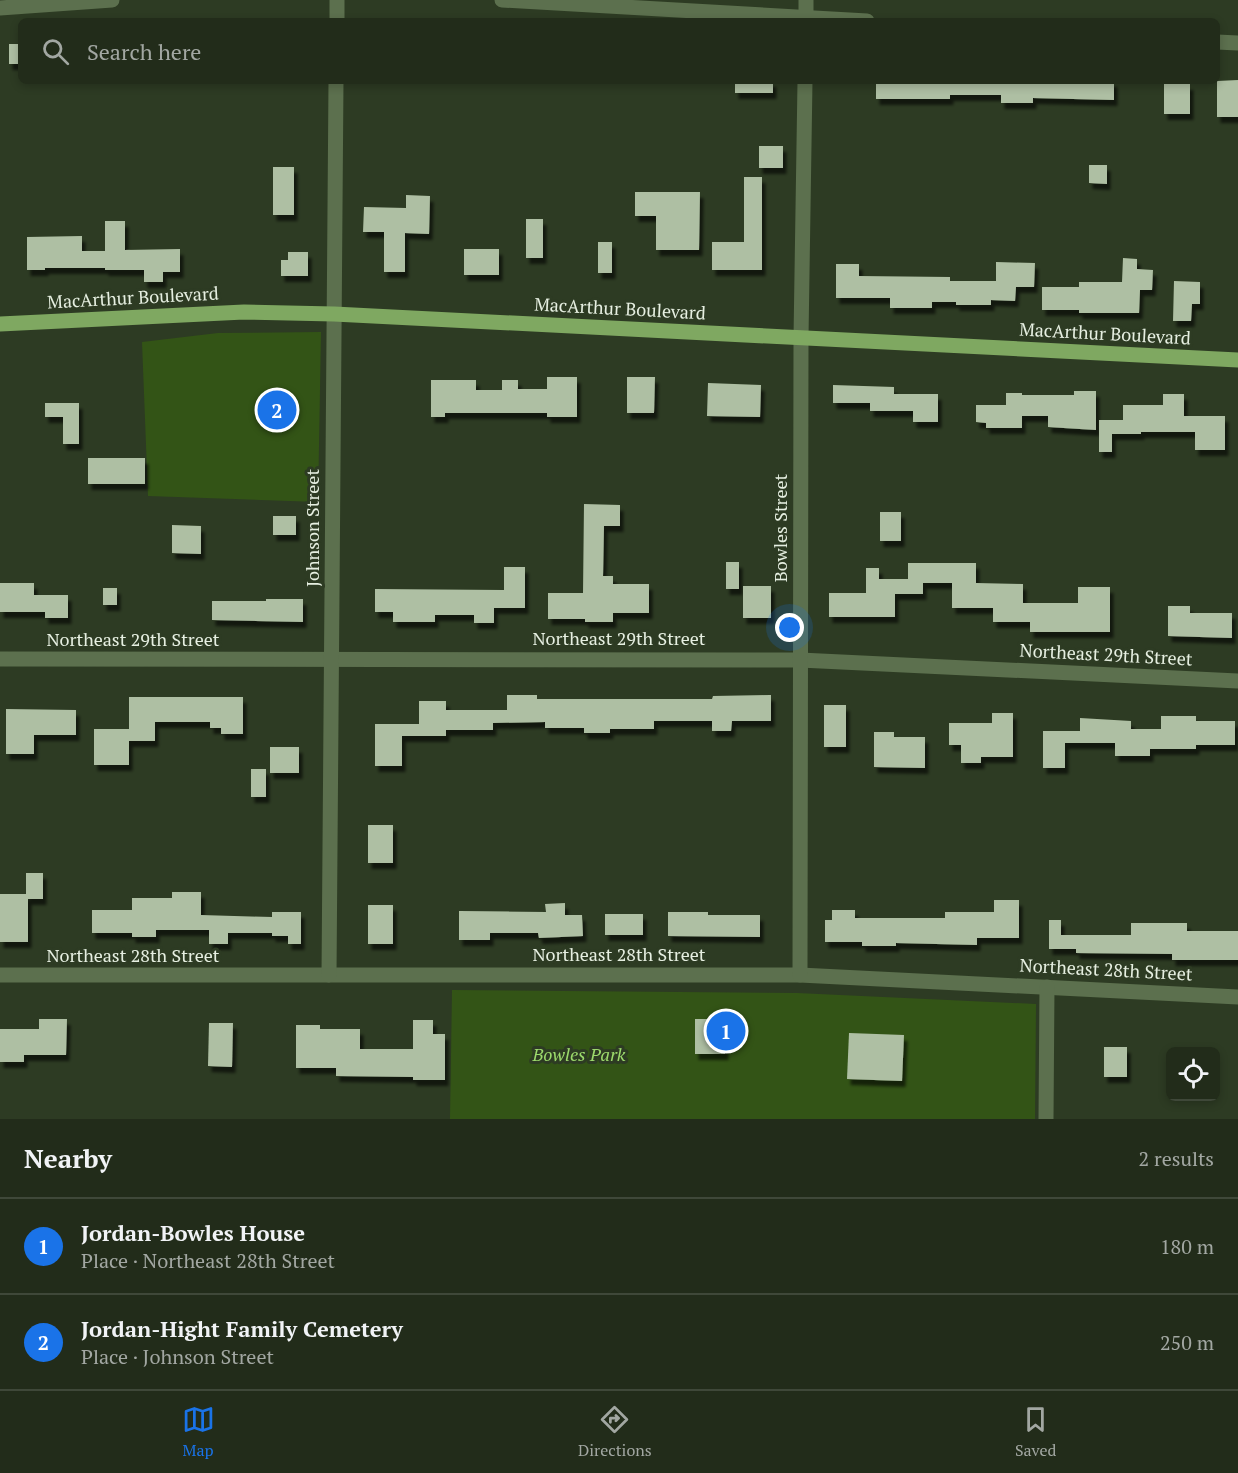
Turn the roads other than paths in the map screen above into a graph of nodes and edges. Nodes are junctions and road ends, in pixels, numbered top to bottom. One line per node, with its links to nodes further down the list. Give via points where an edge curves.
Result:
1 (112, 0): 5 (street)
2 (337, 0): 6 (street)
3 (502, 0): 7 (street)
4 (806, 0): 8 (street)
5 (0, 8)
6 (337, 18)
7 (801, 18)
8 (806, 18)
9 (1220, 42): 10 (street)
10 (1238, 43)
11 (336, 84): 13 (street, Johnson Street)
12 (805, 84): 15 (street, Bowles Street)
13 (334, 314): 14 (main road, MacArthur Boulevard, via 244,312); 15 (main road, MacArthur Boulevard); 18 (street, Johnson Street)
14 (0, 324)
15 (801, 338): 16 (main road, MacArthur Boulevard); 19 (street, Bowles Street)
16 (1238, 360)
17 (0, 659): 18 (street, Northeast 29th Street)
18 (332, 659): 19 (street, Northeast 29th Street); 22 (street, Johnson Street)
19 (800, 660): 20 (street, Northeast 29th Street); 23 (street, Bowles Street)
20 (1238, 681)
21 (0, 975): 22 (street, Northeast 28th Street)
22 (329, 975): 23 (street, Northeast 28th Street)
23 (800, 975): 24 (street, Northeast 28th Street)
24 (1047, 987): 25 (street, Northeast 28th Street); 26 (street)
25 (1238, 997)
26 (1047, 1119)

